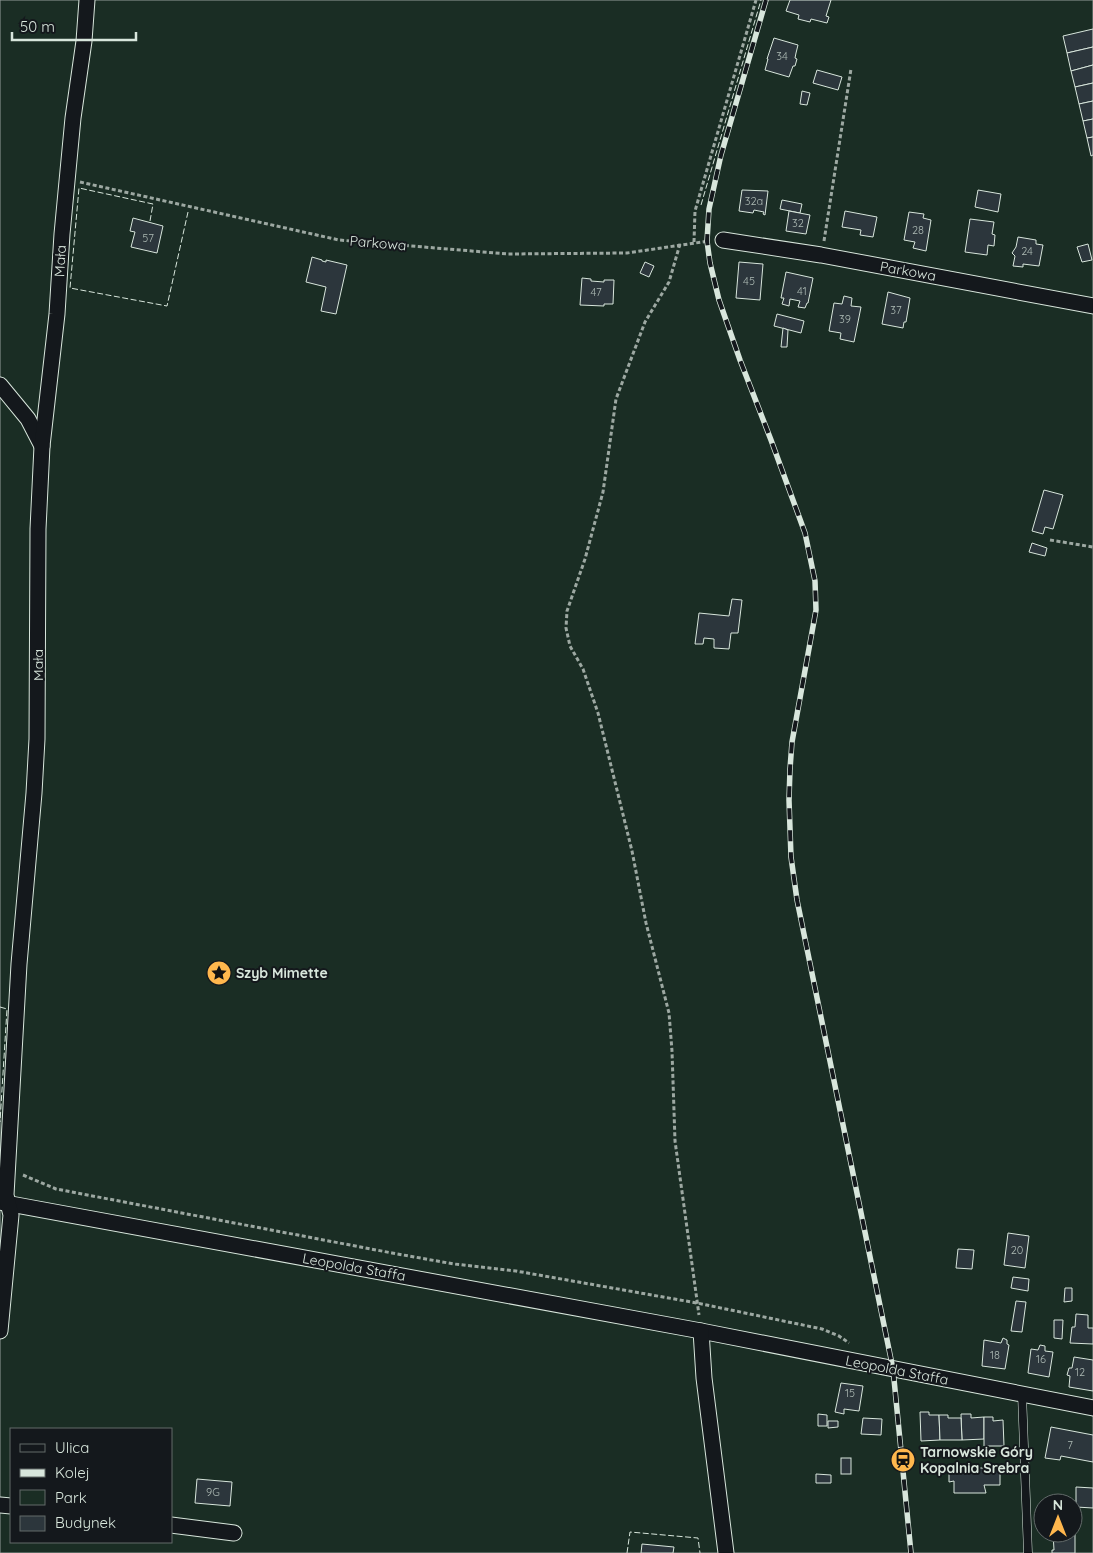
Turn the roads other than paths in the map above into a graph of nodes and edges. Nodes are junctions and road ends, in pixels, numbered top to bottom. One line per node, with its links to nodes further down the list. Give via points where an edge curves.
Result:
1 (87, 0): 5 (street, Mała)
2 (723, 240): 3 (street, Parkowa)
3 (1093, 306)
4 (0, 386): 5 (street, via 28,419)
5 (42, 446): 6 (street, Mała, via 38,529 37,739)
6 (4, 1203): 7 (street, Leopolda Staffa); 8 (street, Mała, via 10,1214)
7 (701, 1330): 9 (street, Leopolda Staffa); 13 (street)
8 (0, 1331)
9 (1022, 1394): 10 (street, Leopolda Staffa); 14 (lane)
10 (1093, 1408)
11 (172, 1525): 12 (street)
12 (234, 1532)
13 (726, 1553)
14 (1028, 1553)

